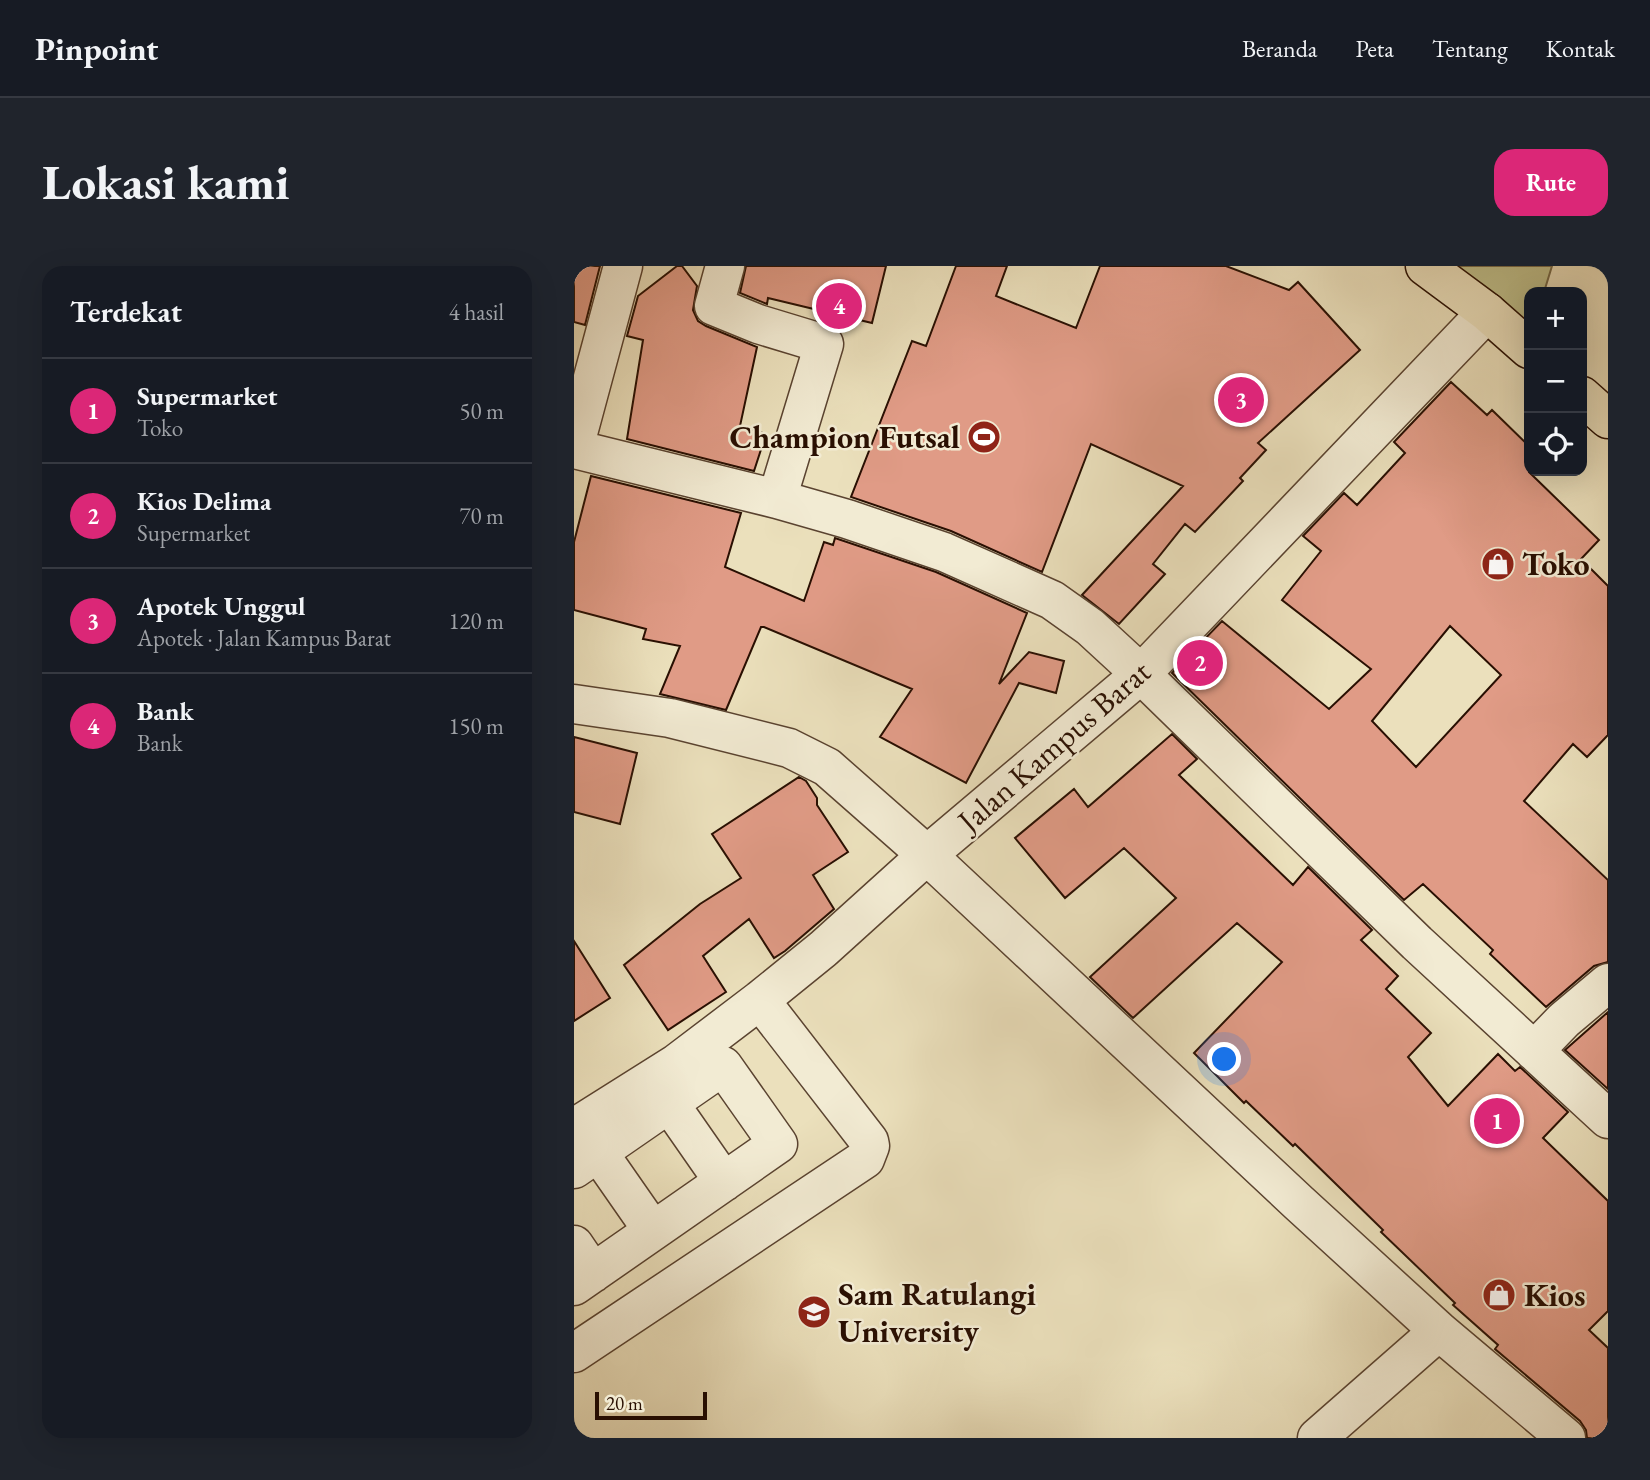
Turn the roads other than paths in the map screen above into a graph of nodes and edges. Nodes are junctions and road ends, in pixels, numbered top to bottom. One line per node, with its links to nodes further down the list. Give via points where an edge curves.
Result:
1 (623, 266): 6 (street)
2 (725, 266): 7 (street, via 714,306 824,344)
3 (1425, 266): 4 (highway)
4 (1487, 312): 5 (highway); 8 (street, Jalan Kampus Barat)
5 (1524, 345)
6 (574, 449): 7 (street)
7 (777, 499): 8 (street, via 944,552 1019,584 1090,627)
8 (1141, 674): 10 (street, Jalan Kampus Barat); 13 (street)
9 (574, 704): 10 (street, via 670,718 789,748 827,767)
10 (927, 855): 12 (street, Jalan Kampus Barat); 20 (street)
11 (1608, 983): 13 (street)
12 (760, 1000): 16 (street, Jalan Kampus Barat, via 677,1063); 21 (street, via 869,1141 865,1158)
13 (1534, 1051): 15 (street)
14 (669, 1103): 16 (street); 17 (street); 17 (street, via 723,1066 778,1144)
15 (1608, 1119)
16 (582, 1150): 18 (street)
17 (724, 1182): 18 (street)
18 (653, 1231): 19 (street)
19 (580, 1268)
20 (1439, 1331): 22 (street); 23 (street)
21 (574, 1353)
22 (1317, 1438)
23 (1566, 1438)

